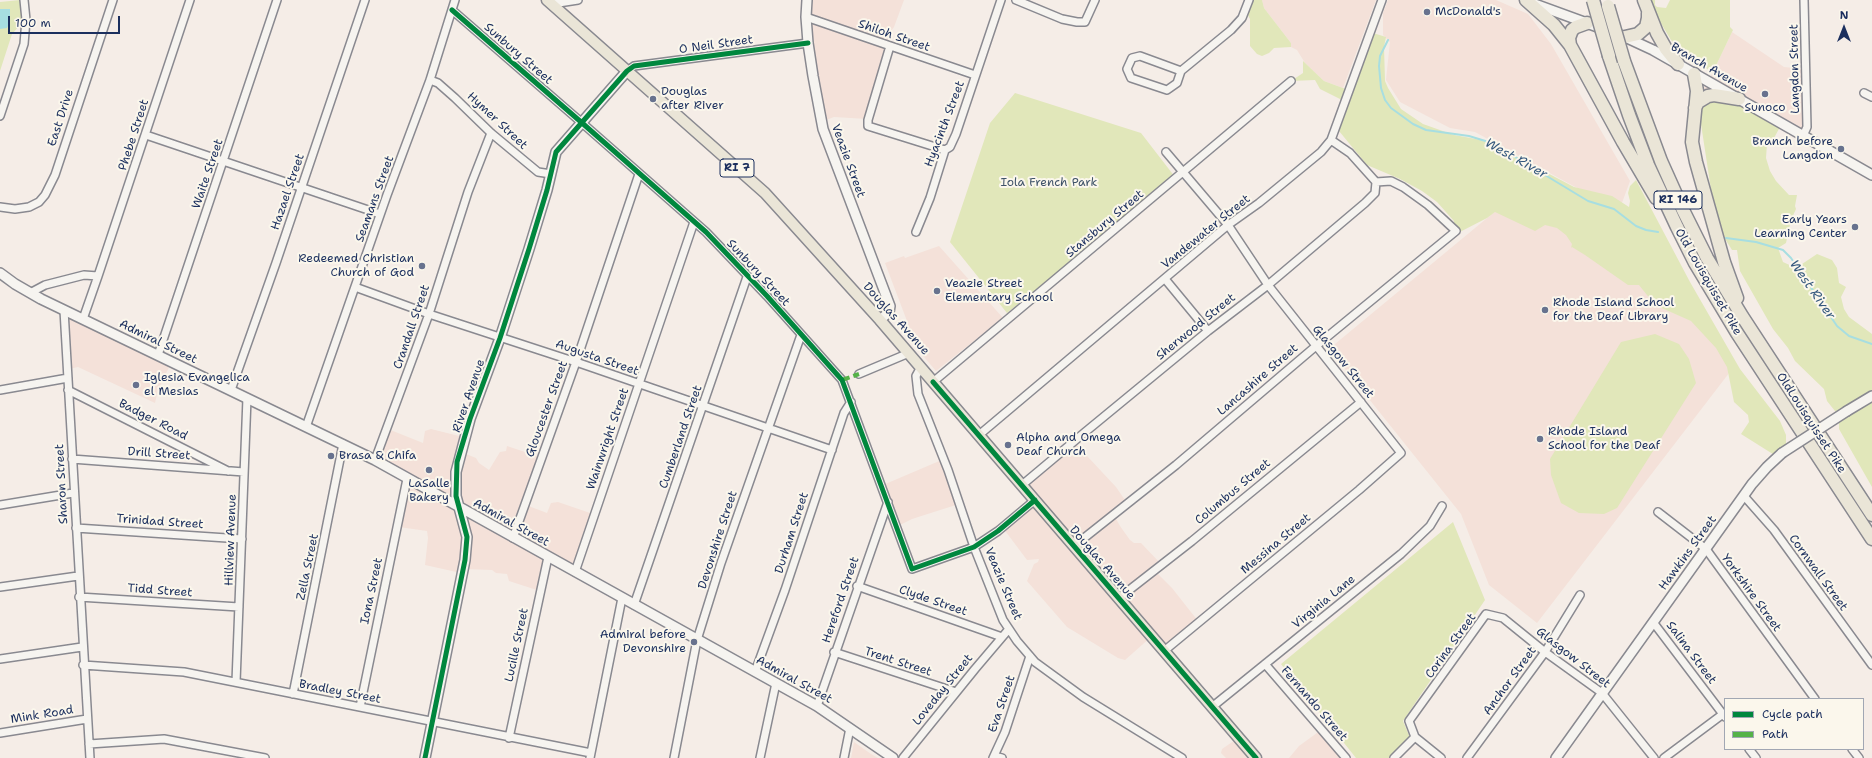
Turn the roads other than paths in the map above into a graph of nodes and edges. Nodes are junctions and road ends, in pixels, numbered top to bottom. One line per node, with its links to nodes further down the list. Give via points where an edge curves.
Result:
1 (24, 0): 38 (street, via 24,44)
2 (113, 0): 53 (street, East Drive, via 55,175 45,195 29,207)
3 (190, 0): 41 (street, Phebe Street)
4 (277, 0): 46 (street, Waite Street)
5 (365, 0): 52 (street, Hazael Street)
6 (455, 0): 20 (street, Seamans Street)
7 (578, 0): 17 (street)
8 (807, 0): 21 (street, Veazie Street)
9 (1000, 0): 31 (street, Hyacinth Street)
10 (1016, 0): 11 (street, via 1062,19 1077,22 1085,22)
11 (1095, 0)
12 (1249, 0): 29 (street, via 1242,18 1232,30)
13 (1382, 0): 43 (street, Vandewater Street)
14 (1525, 0): 22 (street, Branch Avenue); 25 (highway, via 1554,24)
15 (1593, 0): 58 (highway, Old Louisquisset Pike / RI 146, bridge, via 1609,56 1643,153)
16 (1804, 0): 42 (street, Langdon Street, via 1807,126)
17 (550, 2): 28 (main road, Douglas Avenue / RI 7)
18 (1607, 3): 70 (highway, Old Louisquisset Pike / RI 146, bridge, via 1650,135 1683,210 1707,258)
19 (1646, 5): 23 (highway, via 1646,27 1638,34); 27 (highway, via 1660,39)
20 (452, 10): 32 (street, Seamans Street); 39 (street, Sunbury Street)
21 (806, 17): 24 (street, Veazie Street); 26 (street, Shiloh Street)
22 (1587, 23): 23 (street, Branch Avenue); 25 (highway, via 1572,30 1568,38)
23 (1625, 37): 27 (street, Branch Avenue)
24 (808, 43): 28 (street, O Neil Street, via 634,66); 69 (street, Veazie Street, via 823,129 890,306 889,312)
25 (1570, 45): 58 (highway, via 1634,162)
26 (890, 46): 31 (street, Shiloh Street); 44 (street, via 868,126)
27 (1678, 64): 30 (street, Branch Avenue)
28 (627, 71): 39 (street, River Avenue); 69 (main road, Douglas Avenue / RI 7, via 765,193)
29 (1181, 71): 29 (street, via 1177,84 1167,90 1131,78 1127,69 1132,58 1140,56)
30 (1694, 74): 36 (street, Branch Avenue); 37 (highway, via 1697,90)
31 (975, 75): 44 (street, Hyacinth Street, via 956,134 950,147)
32 (430, 80): 40 (street, Hymer Street, via 438,83); 54 (street, Seamans Street)
33 (1291, 81): 47 (street, Stansbury Street)
34 (1864, 92): 35 (street)
35 (1872, 97)
36 (1739, 100): 37 (highway, via 1714,94 1698,102); 42 (street, Branch Avenue)
37 (1695, 108): 70 (highway, via 1692,142 1696,162 1724,262)
38 (0, 116)
39 (581, 122): 48 (street, River Avenue, via 556,152); 49 (street, Sunbury Street)
40 (491, 133): 48 (street, Hymer Street, via 538,172); 67 (street, Crandall Street, via 468,192)
41 (146, 135): 46 (street); 60 (street, Phebe Street)
42 (1803, 136): 50 (street, Branch Avenue)
43 (1330, 140): 51 (street, via 1350,153); 56 (street, Vandewater Street, via 1321,152)
44 (945, 150): 57 (street, Hyacinth Street)
45 (1166, 152): 47 (street, Glasgow Street)
46 (224, 162): 52 (street); 76 (street, Waite Street)
47 (1184, 172): 56 (street, Glasgow Street); 81 (street, Stansbury Street)
48 (551, 174): 73 (street, River Avenue)
49 (639, 174): 55 (street, Sunbury Street); 77 (street, Gloucester Street)
50 (1872, 175)
51 (1376, 182): 63 (street, Sherwood Street, via 1375,193 1365,203); 74 (street, Lancashire Street, via 1391,182 1403,187 1428,205 1456,232)
52 (301, 188): 54 (street); 85 (street, Hazael Street)
53 (0, 207)
54 (380, 214): 64 (street, Seamans Street)
55 (694, 222): 61 (street, Sunbury Street); 82 (street, Wainwright Street)
56 (1228, 225): 62 (street, Vandewater Street); 63 (street, Glasgow Street)
57 (916, 232)
58 (1689, 251): 115 (highway, Old Louisquisset Pike / RI 146, via 1737,333)
59 (0, 273): 65 (street, Admiral Street)
60 (98, 276): 65 (street, via 84,275 45,285); 68 (street, Phebe Street)
61 (748, 276): 72 (street, Sunbury Street); 90 (street, Cumberland Street)
62 (1165, 279): 71 (street); 93 (street, Vandewater Street)
63 (1268, 285): 71 (street, Sherwood Street); 74 (street, Glasgow Street)
64 (355, 287): 67 (street, Augusta Street); 91 (street, Seamans Street)
65 (30, 293): 66 (street, Admiral Street)
66 (64, 310): 68 (street, Admiral Street); 80 (street)
67 (429, 314): 73 (street, Augusta Street); 98 (street, Crandall Street)
68 (82, 319): 76 (street, Admiral Street)
69 (880, 320): 75 (main road, Douglas Avenue / RI 7)
70 (1751, 330): 111 (highway, OldLouisquisset Pike / RI 146)
71 (1208, 331): 102 (street, Sherwood Street)
72 (800, 335): 88 (street, Sunbury Street, via 842,380); 92 (street, Devonshire Street)
73 (500, 338): 77 (street, Augusta Street); 109 (street, River Avenue, via 457,462 456,496)
74 (1316, 346): 89 (street, Glasgow Street); 116 (street, Lancashire Street, via 1176,465)
75 (909, 353): 78 (main road, Douglas Avenue / RI 7); 79 (street)
76 (158, 354): 85 (street, Admiral Street)
77 (576, 362): 82 (street, Augusta Street); 113 (street, Gloucester Street)
78 (921, 367): 81 (main road, Douglas Avenue / RI 7); 117 (street, Veazie Street, via 916,376 918,394 948,470)
79 (859, 374)
80 (68, 378): 83 (street); 84 (street, Sharon Street)
81 (933, 382): 93 (main road, Douglas Avenue / RI 7)
82 (638, 383): 90 (street, Augusta Street); 120 (street, Wainwright Street)
83 (0, 390)
84 (68, 390): 97 (street, Sharon Street); 99 (street, Badger Road)
85 (231, 390): 87 (street, Admiral Street)
86 (1872, 396): 104 (street, Hawkins Street, bridge, via 1782,453)
87 (247, 398): 91 (street, Admiral Street); 100 (street, Hillview Avenue)
88 (851, 402): 95 (street, Durham Street, via 844,413); 106 (street, Sunbury Street)
89 (1361, 402): 96 (street, Glasgow Street); 127 (street, Columbus Street)
90 (704, 407): 92 (street, Augusta Street); 128 (street, Cumberland Street)
91 (306, 427): 94 (street, Admiral Street)
92 (769, 428): 95 (street, Augusta Street); 134 (street, Devonshire Street, via 721,563)
93 (979, 434): 102 (main road, Douglas Avenue / RI 7)
94 (343, 444): 98 (street, Admiral Street); 148 (street, Zella Street)
95 (832, 450): 144 (street, Durham Street)
96 (1402, 453): 136 (street, Messina Street)
97 (72, 459): 99 (street, Drill Street); 103 (street, Sharon Street)
98 (375, 460): 101 (street, Admiral Street)
99 (228, 470): 100 (street, Drill Street)
100 (244, 472): 114 (street, Hillview Avenue)
101 (407, 479): 109 (street, Admiral Street); 152 (street, Iona Street)
102 (1022, 485): 105 (main road, Douglas Avenue / RI 7)
103 (73, 493): 107 (street); 112 (street, Sharon Street)
104 (1744, 496): 118 (street, Hawkins Street); 143 (street, Cornwall Street, via 1774,530)
105 (1035, 500): 116 (main road, Douglas Avenue / RI 7); 117 (street)
106 (888, 502): 117 (street, Sunbury Street, via 912,568); 122 (street, Hereford Street)
107 (0, 504)
108 (1442, 506): 141 (street, Virginia Lane, via 1430,526 1401,554)
109 (460, 509): 113 (street, Admiral Street); 156 (street, River Avenue, via 467,537 465,560)
110 (1658, 512): 118 (street, Yorkshire Street)
111 (1872, 515)
112 (76, 528): 114 (street, Trinidad Street); 121 (street, Sharon Street)
113 (513, 538): 119 (street, Admiral Street)
114 (242, 539): 129 (street, Hillview Avenue)
115 (1872, 539)
116 (1074, 546): 127 (main road, Douglas Avenue / RI 7)
117 (974, 547): 132 (street, Veazie Street)
118 (1706, 549): 131 (street, Hawkins Street); 150 (street, Yorkshire Street)
119 (548, 557): 120 (street, Admiral Street); 160 (street, Lucille Street)
120 (575, 572): 126 (street, Admiral Street)
121 (78, 576): 123 (street); 125 (street, Sharon Street)
122 (857, 586): 133 (street, Clyde Street); 137 (street, Hereford Street)
123 (0, 587)
124 (1580, 595): 138 (street, Anchor Street)
125 (79, 597): 129 (street, Tidd Street); 135 (street)
126 (622, 598): 128 (street, Admiral Street); 164 (street)
127 (1119, 598): 136 (main road, Douglas Avenue / RI 7)
128 (634, 605): 134 (street, Admiral Street)
129 (239, 607): 145 (street, Hillview Avenue)
130 (1503, 618): 138 (street, Glasgow Street); 159 (street, Corina Street, via 1486,614 1409,721)
131 (1653, 622): 149 (street, Hawkins Street); 154 (street, Salina Street)
132 (1009, 629): 133 (street, Loveday Street); 139 (street, Veazie Street)
133 (1002, 637): 147 (street, Loveday Street)
134 (698, 640): 144 (street, Admiral Street); 169 (street, Devonshire Street)
135 (82, 647): 140 (street); 142 (street)
136 (1164, 651): 153 (main road, Douglas Avenue / RI 7)
137 (834, 652): 147 (street, Trent Street); 151 (street, Hereford Street)
138 (1545, 652): 149 (street, Glasgow Street); 180 (street, Anchor Street)
139 (1030, 656): 165 (street, Eva Street); 175 (street, Veazie Street, via 1083,697)
140 (0, 660)
141 (1265, 664): 153 (street, Virginia Lane); 177 (street, Fernando Street)
142 (83, 665): 145 (street, Bradley Street, via 184,672); 155 (street)
143 (1872, 665)
144 (755, 672): 146 (street, Admiral Street)
145 (236, 682): 148 (street, Bradley Street)
146 (776, 683): 151 (street, Admiral Street); 170 (street)
147 (956, 692): 173 (street, Loveday Street)
148 (293, 694): 152 (street, Bradley Street)
149 (1602, 694): 181 (street, Hawkins Street); 182 (street, Glasgow Street)
150 (1813, 698)
151 (817, 706): 157 (street, Admiral Street)
152 (360, 707): 156 (street, Bradley Street)
153 (1212, 707): 176 (main road, Douglas Avenue / RI 7)
154 (1724, 715): 183 (street)
155 (87, 719): 158 (street, Mink Road); 161 (street)
156 (432, 722): 160 (street, Bradley Street); 168 (street, River Avenue)
157 (850, 728): 171 (street); 172 (street, Admiral Street)
158 (0, 733)
159 (1415, 737): 178 (street); 179 (street)
160 (509, 738): 164 (street, Bradley Street)
161 (89, 744): 166 (street); 167 (street, via 164,739)
162 (1750, 750): 184 (street)
163 (1853, 750): 185 (street)
164 (590, 756)
165 (994, 757): 174 (street)
166 (90, 758)
167 (265, 758)
168 (425, 758)
169 (674, 758)
170 (760, 758)
171 (844, 758)
172 (893, 758)
173 (903, 758)
174 (1002, 758)
175 (1182, 758)
176 (1256, 758)
177 (1346, 758)
178 (1394, 758)
179 (1441, 758)
180 (1467, 758)
181 (1556, 758)
182 (1654, 758)
183 (1664, 758)
184 (1756, 758)
185 (1859, 758)

